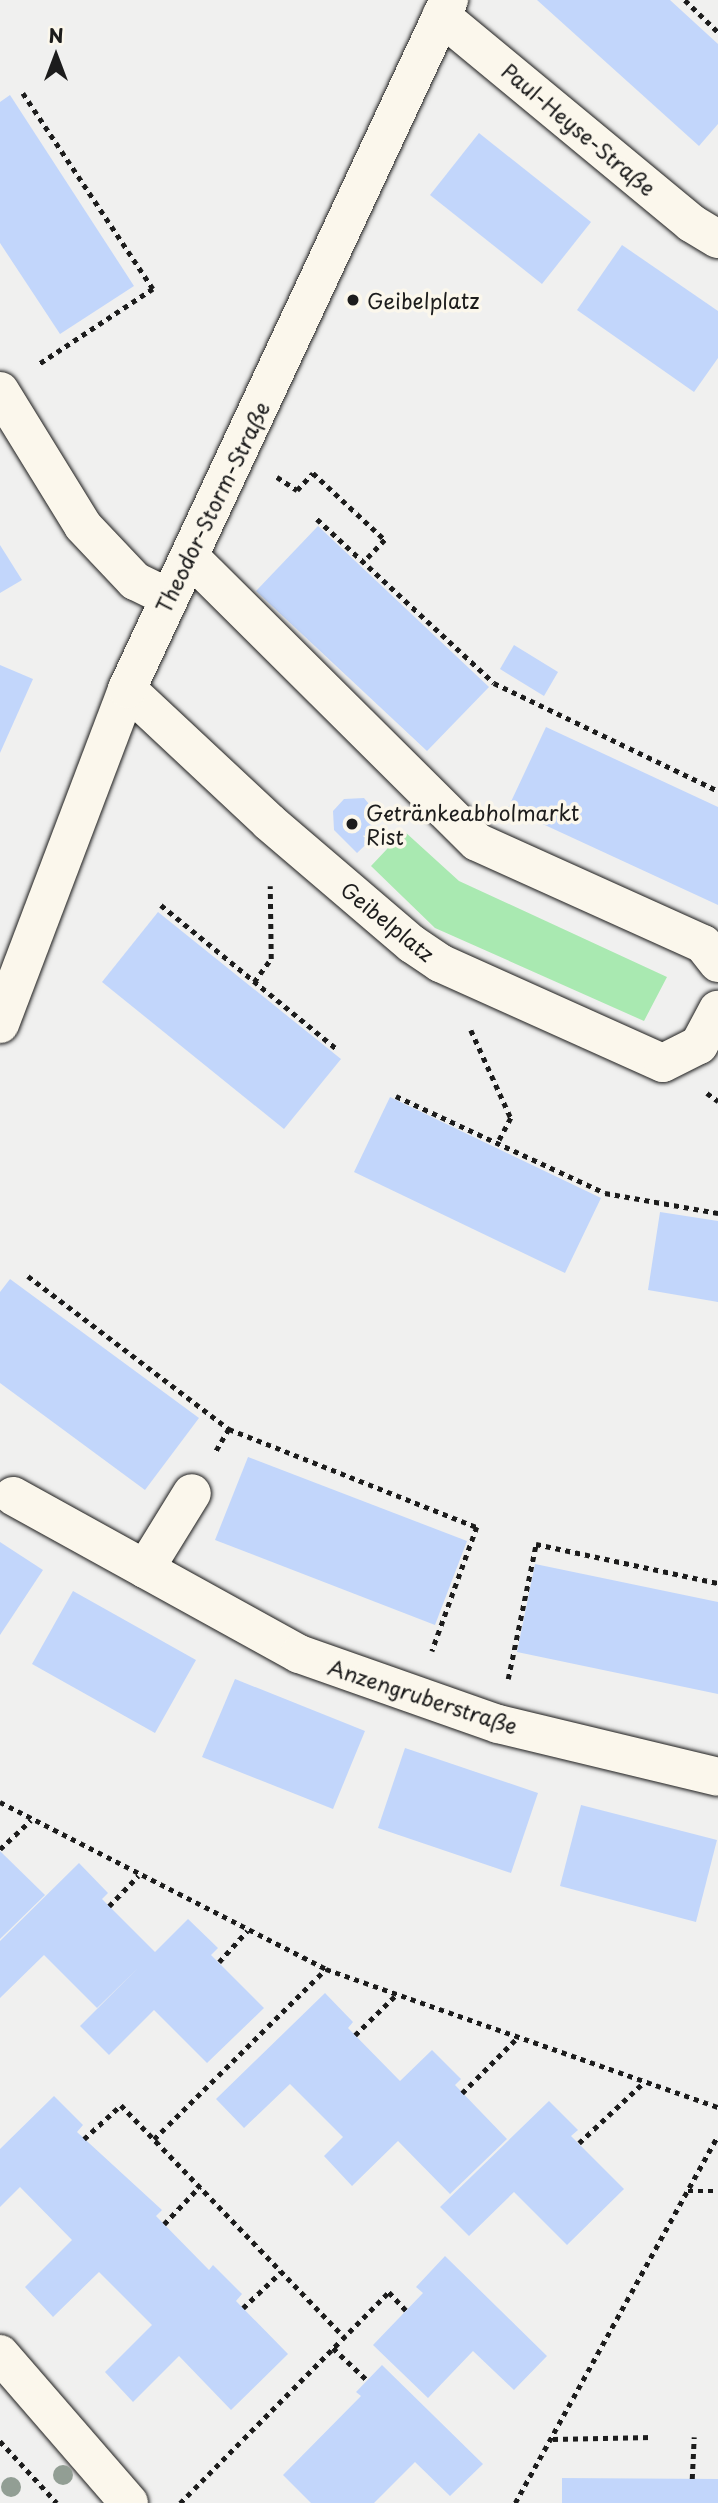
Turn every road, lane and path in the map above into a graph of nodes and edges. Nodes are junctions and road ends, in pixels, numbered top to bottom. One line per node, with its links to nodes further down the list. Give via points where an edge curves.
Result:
1 (685, 0): 3 (path)
2 (445, 8): 5 (street, Paul-Heyse-Straße, via 691,223); 8 (street, Theodor-Storm-Straße)
3 (718, 32)
4 (23, 93): 6 (path, via 153,289)
5 (718, 239)
6 (33, 368)
7 (0, 391): 12 (street, via 83,526 135,580)
8 (239, 452): 10 (street, Theodor-Storm-Straße); 11 (path, via 298,490 313,472 385,540)
9 (317, 519): 11 (path)
10 (190, 557): 12 (street, Theodor-Storm-Straße); 17 (street, via 477,842 704,944)
11 (364, 562): 14 (path, via 494,683)
12 (167, 597): 13 (street, Theodor-Storm-Straße)
13 (127, 689): 15 (street, Geibelplatz); 21 (street, Theodor-Storm-Straße)
14 (718, 791)
15 (270, 822): 18 (street, Geibelplatz); 19 (path, via 271,959)
16 (160, 905): 19 (path)
17 (718, 962)
18 (440, 963): 20 (street, Geibelplatz, via 663,1063 699,1045); 24 (path, via 511,1118)
19 (254, 982): 22 (path)
20 (718, 1010)
21 (0, 1024)
22 (338, 1050)
23 (397, 1096): 24 (path)
24 (498, 1143): 25 (path, via 605,1193)
25 (718, 1213)
26 (28, 1276): 27 (path)
27 (229, 1429): 28 (path); 32 (path, via 477,1527)
28 (192, 1493): 30 (street)
29 (13, 1496): 30 (street, Anzengruberstraße)
30 (145, 1569): 32 (street, Anzengruberstraße, via 299,1654)
31 (718, 1583): 33 (path, via 536,1544)
32 (415, 1698): 33 (street, Anzengruberstraße)
33 (498, 1724): 34 (street, Anzengruberstraße)
34 (718, 1777)
35 (0, 1802): 36 (path)
36 (31, 1820): 37 (path); 38 (path)
37 (0, 1849)
38 (138, 1876): 39 (path); 40 (path)
39 (109, 1906)
40 (247, 1931): 41 (path); 42 (path)
41 (219, 1962)
42 (326, 1969): 43 (path); 51 (path)
43 (395, 1996): 44 (path); 45 (path)
44 (355, 2035)
45 (516, 2039): 46 (path); 47 (path)
46 (642, 2084): 48 (path); 52 (path)
47 (462, 2093)
48 (718, 2107)
49 (718, 2136): 54 (path)
50 (84, 2139): 51 (path, via 121,2105)
51 (153, 2139): 53 (path)
52 (579, 2143)
53 (200, 2186): 56 (path); 57 (path)
54 (688, 2191): 55 (path); 66 (path)
55 (718, 2192)
56 (164, 2224)
57 (281, 2272): 58 (path); 60 (path)
58 (243, 2308)
59 (406, 2309): 60 (path, via 390,2292)
60 (345, 2338): 61 (path)
61 (333, 2348): 63 (path); 71 (path)
62 (0, 2354): 70 (street)
63 (367, 2380)
64 (653, 2437): 66 (path)
65 (694, 2437): 68 (path)
66 (552, 2439): 72 (path)
67 (0, 2441): 69 (path)
68 (692, 2479)
69 (57, 2503)
70 (130, 2503)
71 (180, 2503)
72 (515, 2503)

